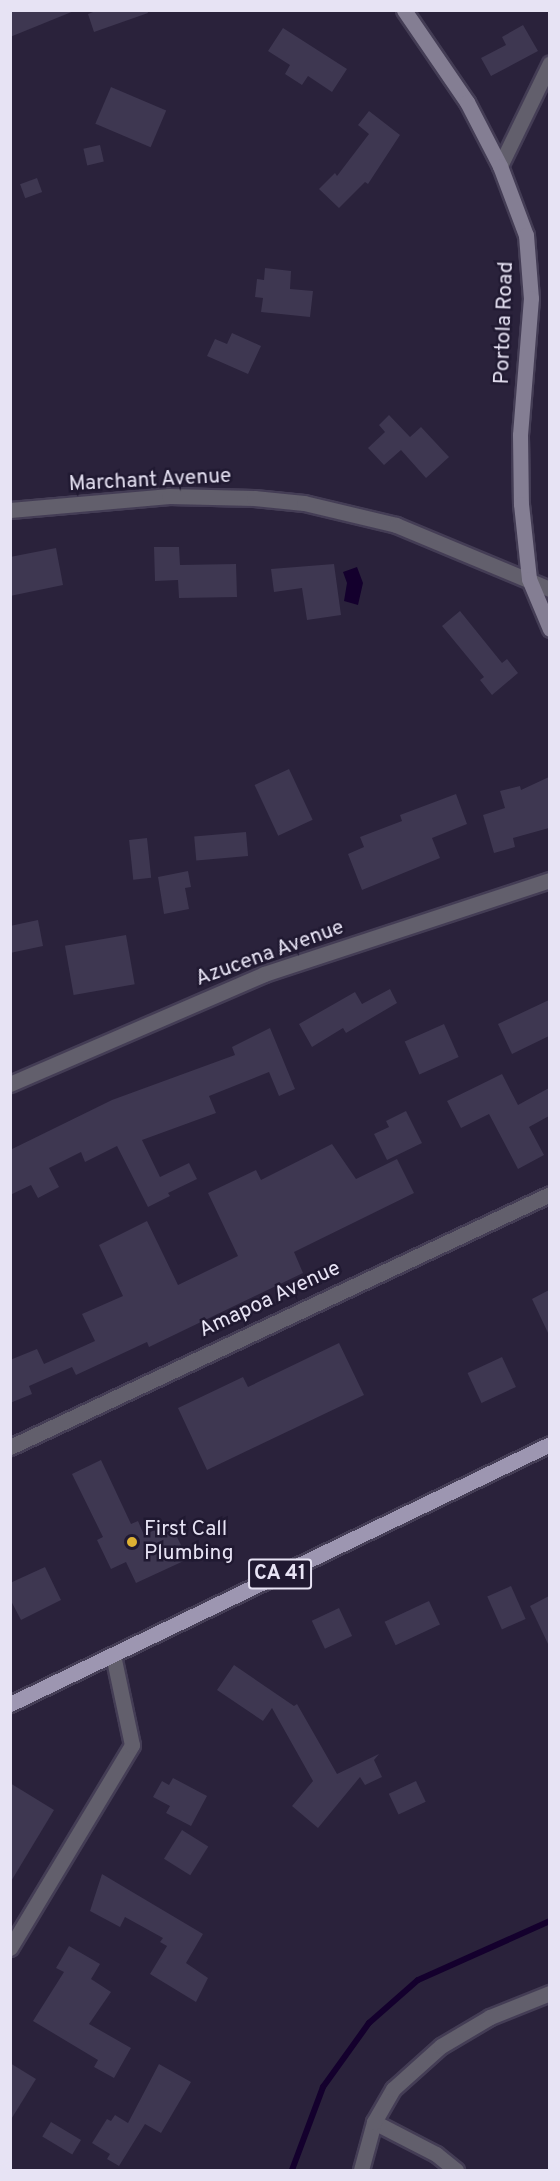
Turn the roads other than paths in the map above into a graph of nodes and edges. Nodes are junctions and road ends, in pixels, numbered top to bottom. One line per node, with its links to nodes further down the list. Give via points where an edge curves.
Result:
1 (404, 10): 3 (street, Portola Road, via 467,102)
2 (549, 63): 3 (street)
3 (500, 166): 5 (street, Portola Road, via 521,215 529,254 530,325 520,472)
4 (10, 510): 5 (street, Marchant Avenue, via 169,496 254,498 304,504 396,525)
5 (530, 579): 6 (street, Marchant Avenue); 7 (street, Portola Road)
6 (549, 589)
7 (549, 629)
8 (549, 880): 9 (street, Azucena Avenue, via 264,974)
9 (10, 1084)
10 (549, 1194): 12 (street, Amapoa Avenue)
11 (549, 1444): 13 (main road, CA 41 / CA 41)
12 (10, 1447)
13 (113, 1655): 14 (main road, CA 41 / CA 41); 15 (street, via 132,1744)
14 (10, 1704)
15 (10, 1948)
16 (549, 1994): 17 (street, via 490,2017 441,2046 393,2090)
17 (374, 2122): 18 (street); 19 (street, via 436,2154)
18 (361, 2170)
19 (456, 2170)

